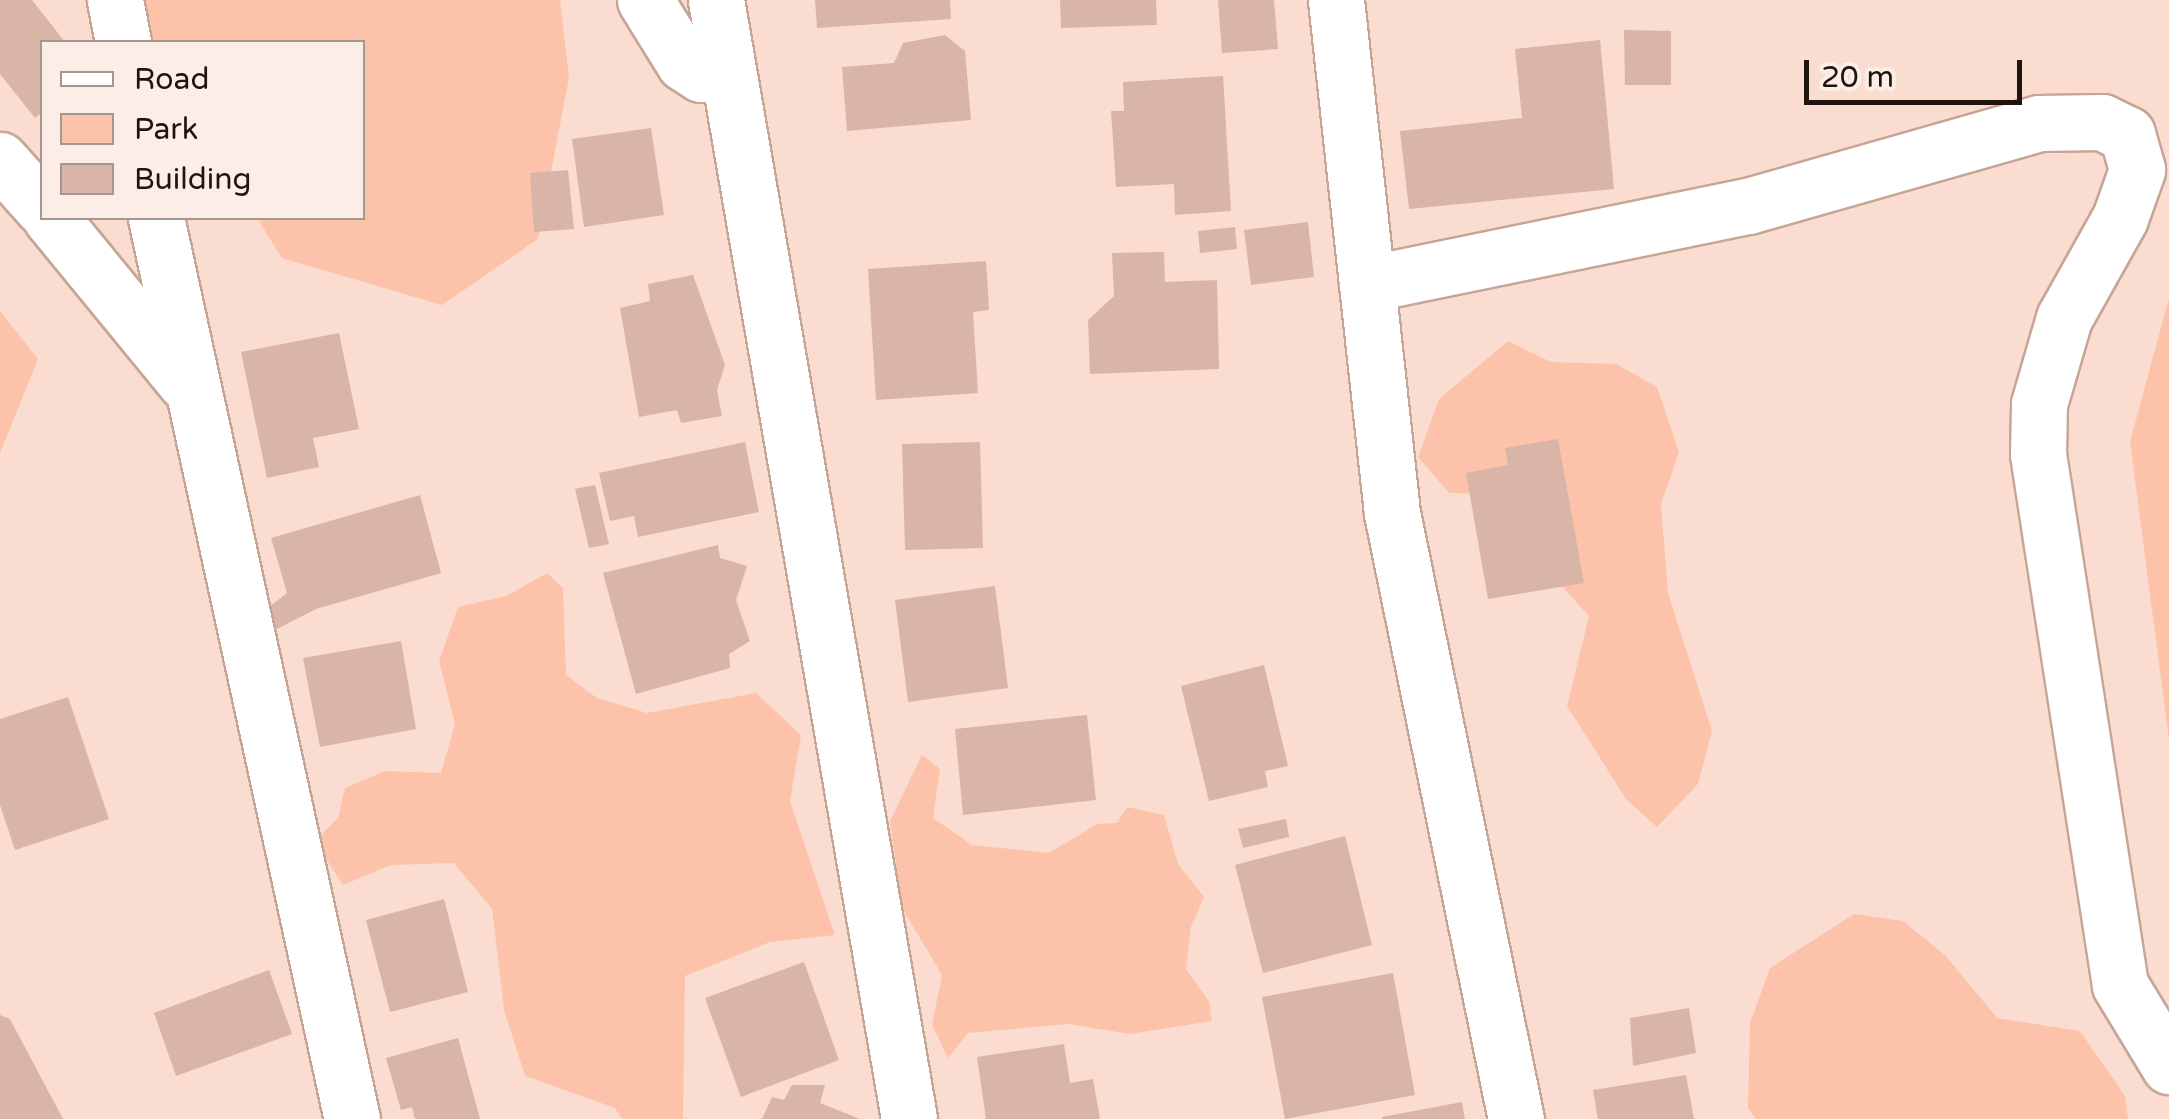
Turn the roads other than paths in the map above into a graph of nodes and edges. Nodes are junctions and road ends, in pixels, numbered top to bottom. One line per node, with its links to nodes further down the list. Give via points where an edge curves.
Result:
1 (115, 0): 5 (street)
2 (645, 0): 6 (street, via 684,63 701,74)
3 (716, 0): 6 (street)
4 (1336, 0): 11 (street)
5 (123, 40)
6 (728, 71): 15 (street)
7 (0, 160): 8 (street)
8 (40, 204)
9 (53, 220): 12 (street)
10 (156, 220): 12 (street)
11 (1367, 284): 13 (street, via 1748,206 2039,123 2102,122 2127,134 2138,170 2120,218 2064,318 2040,404 2038,454 2120,985); 16 (street, via 1392,513)
12 (188, 386): 14 (street)
13 (2169, 1066)
14 (352, 1119)
15 (909, 1119)
16 (1516, 1119)

